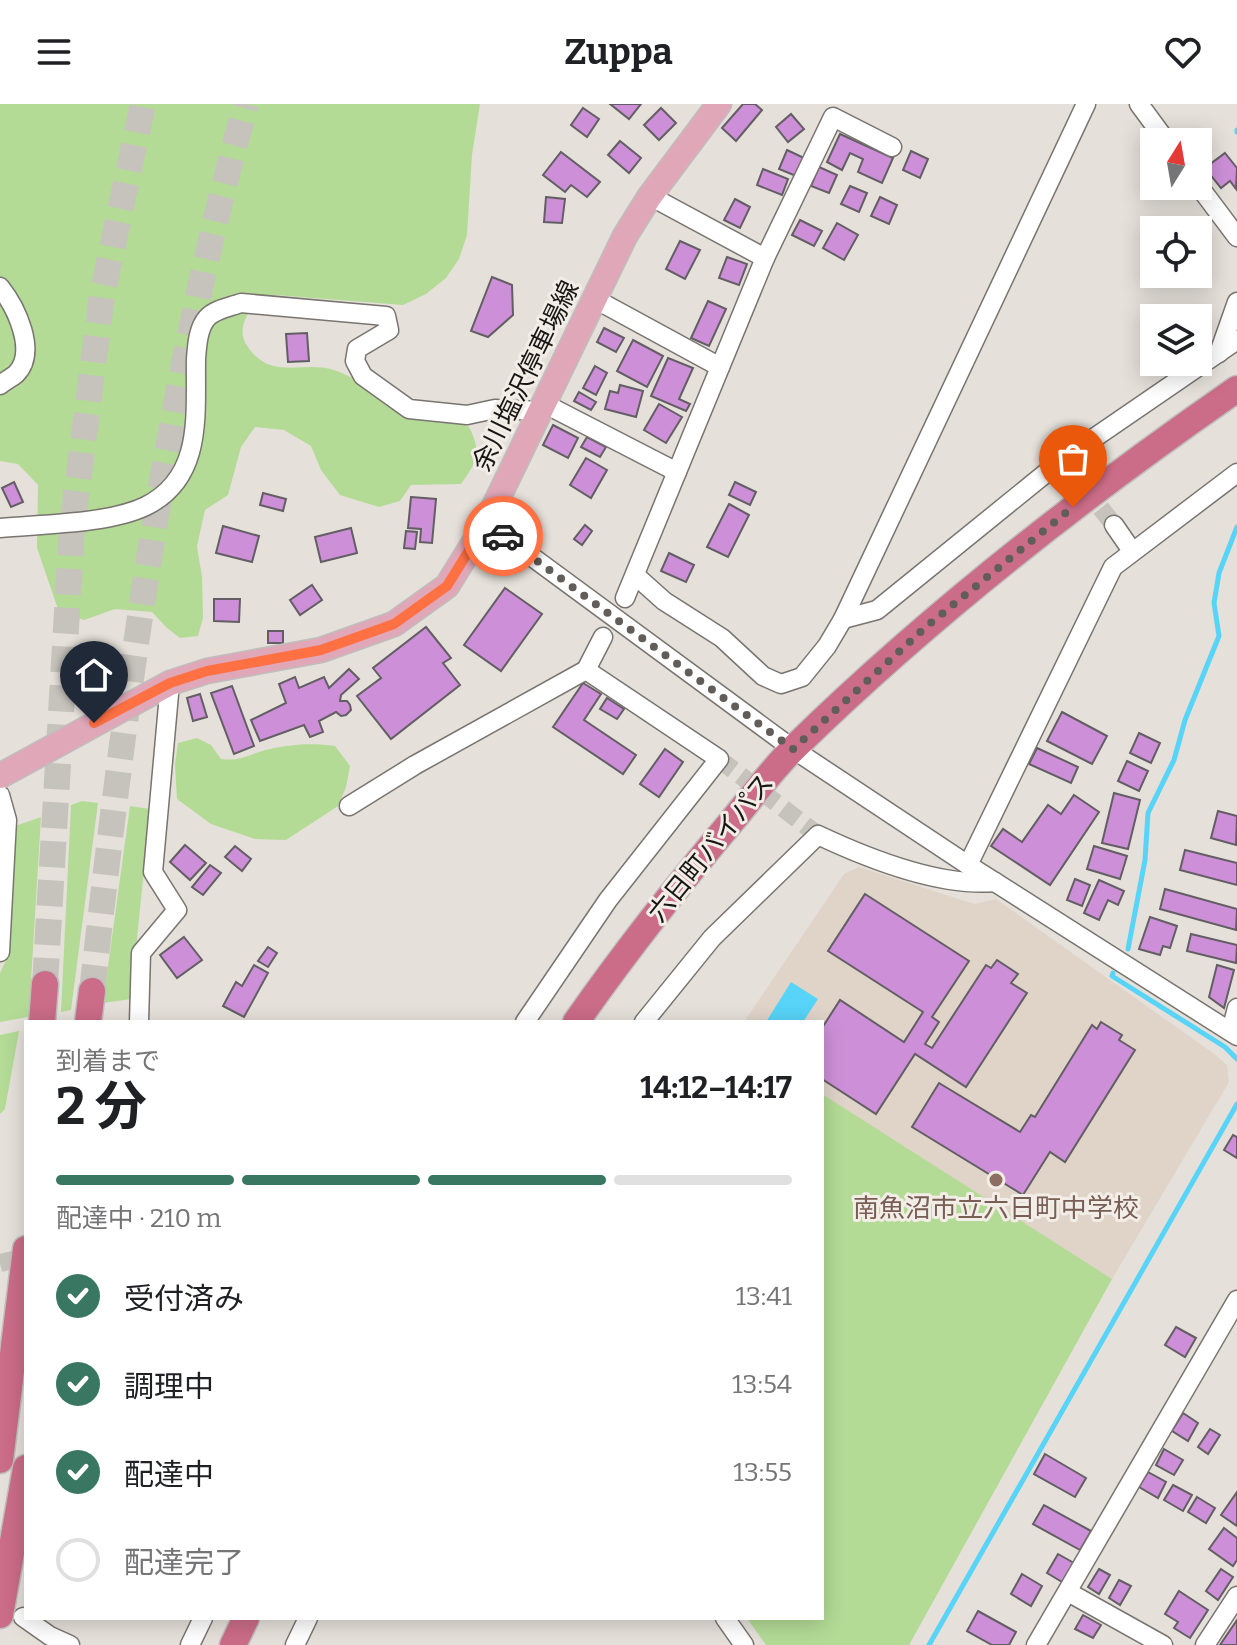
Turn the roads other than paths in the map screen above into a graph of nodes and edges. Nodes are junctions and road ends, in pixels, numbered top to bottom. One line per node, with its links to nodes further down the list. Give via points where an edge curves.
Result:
1 (719, 104): 6 (main road, 余川塩沢停車場線)
2 (1086, 104): 29 (street)
3 (1139, 104): 4 (street)
4 (1157, 128)
5 (892, 147): 9 (street, via 833,117)
6 (650, 196): 9 (street); 11 (main road, 余川塩沢停車場線)
7 (1209, 200): 8 (street)
8 (1237, 237)
9 (765, 258): 15 (street)
10 (0, 287): 16 (street, via 21,326 25,353 18,372)
11 (595, 299): 15 (street); 18 (main road, 余川塩沢停車場線)
12 (1237, 302): 14 (street)
13 (1237, 340): 14 (street)
14 (1219, 353): 19 (street)
15 (720, 367): 20 (street)
16 (0, 385)
17 (1237, 389): 33 (highway, 六日町バイパス, via 1032,539)
18 (541, 407): 20 (street); 23 (main road, 余川塩沢停車場線); 25 (street, via 467,415 409,409 363,376 355,361 357,349 389,330 386,316 241,303 206,319 197,342 191,451 185,473 166,494 143,507 96,519)
19 (1062, 460): 22 (street); 29 (street, via 877,610)
20 (677, 472): 27 (street)
21 (1237, 473): 26 (street)
22 (1084, 487)
23 (486, 523): 32 (main road, 余川塩沢停車場線, via 447,586 394,624 321,650); 33 (street)
24 (1114, 525): 26 (street)
25 (0, 528)
26 (1132, 551): 37 (street, via 1113,567)
27 (635, 575): 28 (street); 29 (street, via 664,601 722,638 763,676 781,684 802,677)
28 (625, 598)
29 (843, 619)
30 (603, 637): 31 (street)
31 (586, 670): 36 (street); 46 (street, via 719,759 608,900)
32 (170, 683): 34 (main road, 余川塩沢停車場線); 45 (street, via 153,872 177,910 141,953)
33 (793, 749): 37 (street); 47 (highway, 六日町バイパス, via 675,889)
34 (0, 776)
35 (0, 795): 39 (street, via 7,820)
36 (349, 806)
37 (968, 865): 38 (street)
38 (995, 882): 48 (street, via 969,884 903,868 818,835 712,938); 49 (street)
39 (0, 952)
40 (45, 984): 43 (highway)
41 (92, 991): 44 (highway)
42 (1237, 1008): 49 (street)
43 (42, 1020)
44 (88, 1020)
45 (139, 1020)
46 (526, 1020)
47 (577, 1020)
48 (646, 1020)
49 (1234, 1033)
50 (24, 1265): 52 (highway)
51 (1237, 1300): 54 (street)
52 (0, 1460)
53 (24, 1489): 56 (highway)
54 (1068, 1592): 67 (street); 68 (street)
55 (1237, 1596): 69 (street)
56 (12, 1616): 61 (street)
57 (202, 1620): 63 (street)
58 (245, 1620): 64 (highway)
59 (307, 1620): 65 (street)
60 (726, 1620): 66 (street)
61 (50, 1633): 62 (street)
62 (70, 1645)
63 (190, 1645)
64 (233, 1645)
65 (295, 1645)
66 (744, 1645)
67 (1036, 1645)
68 (1163, 1645)
69 (1205, 1645)

